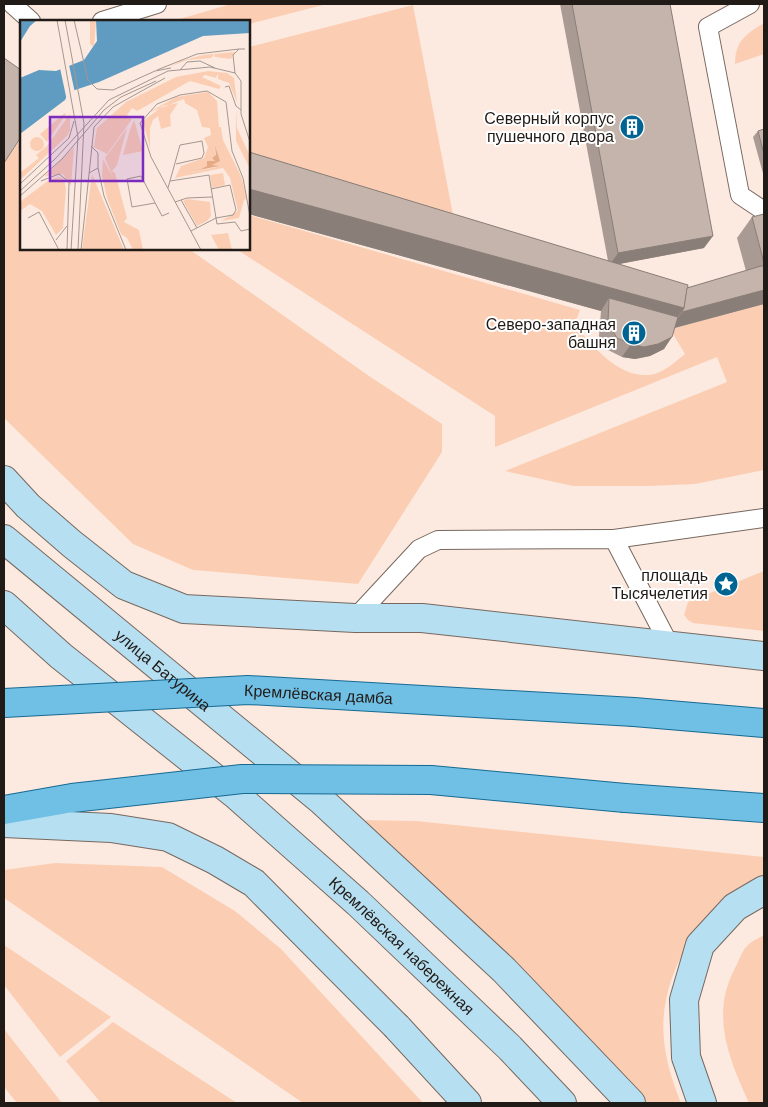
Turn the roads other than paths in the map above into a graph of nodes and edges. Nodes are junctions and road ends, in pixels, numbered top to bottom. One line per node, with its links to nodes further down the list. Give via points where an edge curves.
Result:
1 (12, 4): 4 (lane)
2 (158, 4): 5 (lane)
3 (750, 4): 6 (lane, via 708,27 740,195)
4 (30, 20)
5 (105, 20)
6 (764, 211)
7 (4, 480): 12 (main road, via 28,506 124,585 184,610)
8 (764, 518): 10 (lane)
9 (4, 539): 23 (main road, улица Батурина, via 322,802 504,970)
10 (614, 539): 12 (lane, via 438,540 419,549); 13 (lane)
11 (4, 605): 22 (main road, Кремлёвская набережная, via 61,656 236,795 358,903 510,1048)
12 (355, 618): 13 (main road, via 422,618)
13 (670, 646): 14 (main road)
14 (764, 656)
15 (4, 703): 16 (main road, Кремлёвская дамба, bridge, via 248,690 634,712)
16 (764, 723)
17 (764, 808): 18 (main road, bridge, via 431,780 242,779 72,798)
18 (4, 810)
19 (4, 823): 21 (main road, bridge, via 111,828 168,836 254,883 397,1027)
20 (764, 890): 24 (main road, via 735,907 700,944 694,963 684,1000 686,1057)
21 (466, 1103)
22 (562, 1103)
23 (631, 1103)
24 (702, 1103)

